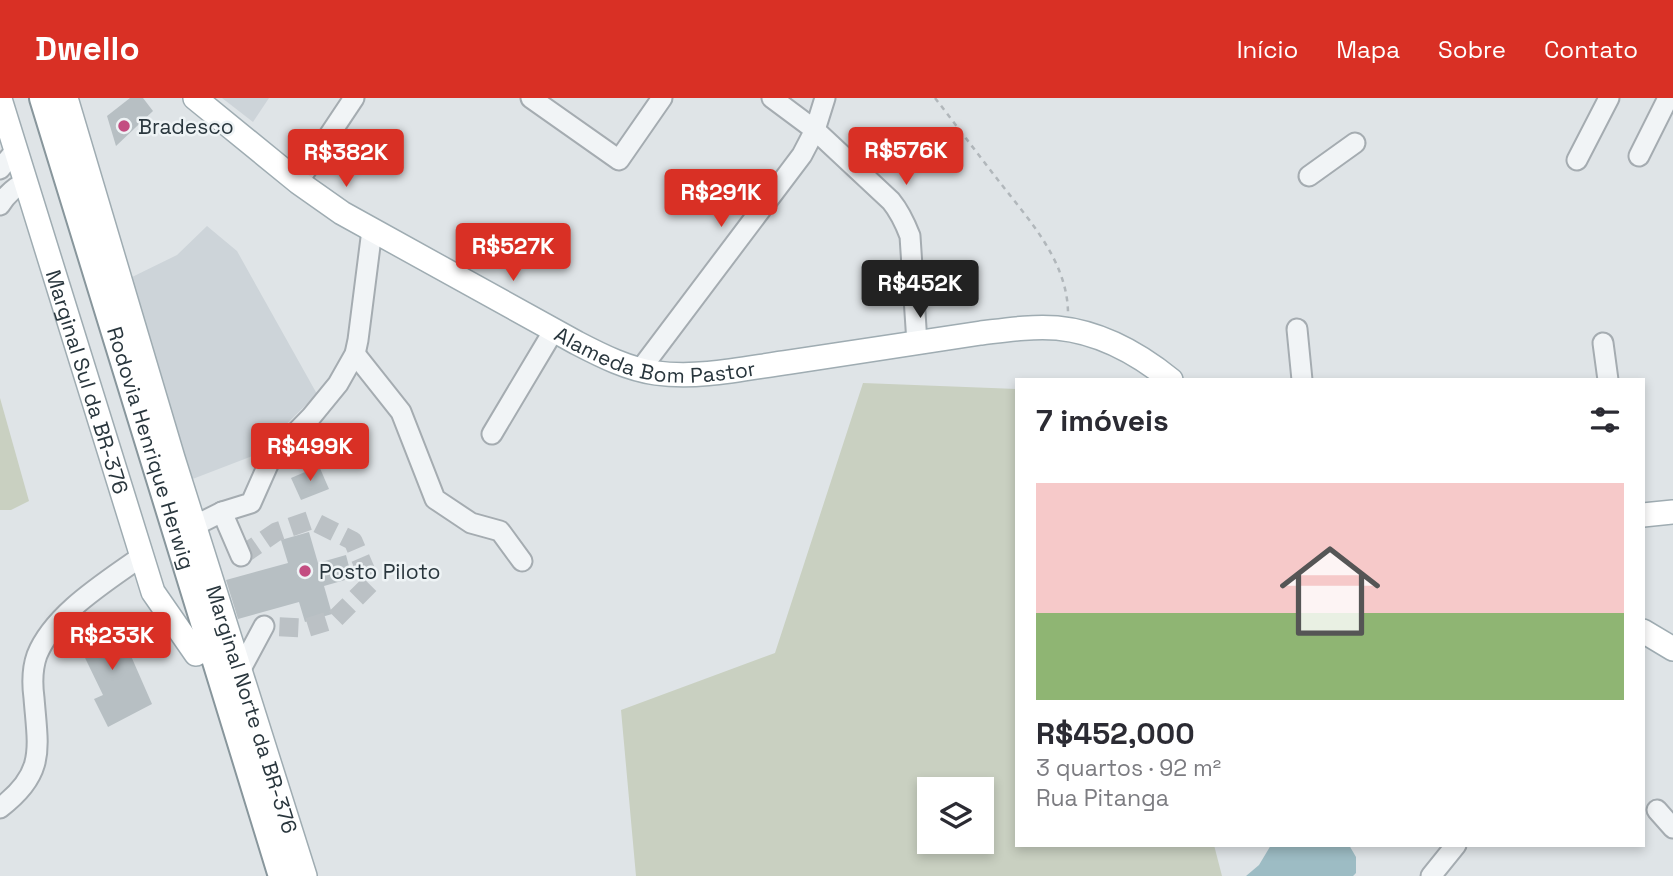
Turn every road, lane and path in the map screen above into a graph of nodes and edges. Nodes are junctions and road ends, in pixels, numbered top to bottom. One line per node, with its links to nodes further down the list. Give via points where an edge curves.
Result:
1 (25, 98): 36 (highway, Rodovia Henrique Herwig)
2 (44, 98): 36 (highway, Rodovia Henrique Herwig)
3 (66, 98): 40 (main road, Marginal Norte da BR-376)
4 (195, 98): 22 (main road, Alameda Bom Pastor)
5 (354, 98): 22 (street)
6 (531, 98): 7 (street, via 619,160)
7 (662, 98)
8 (772, 98): 14 (street)
9 (825, 98): 14 (street)
10 (935, 98): 27 (path, via 1044,241 1066,294)
11 (1609, 98): 18 (street)
12 (1668, 98): 17 (street)
13 (0, 99): 16 (main road, Marginal Sul da BR-376)
14 (815, 130): 28 (street, via 891,201 906,223); 31 (street, via 802,155)
15 (1355, 143): 20 (street)
16 (17, 152): 19 (street); 21 (main road, Marginal Sul da BR-376)
17 (1639, 156)
18 (1577, 160)
19 (0, 169)
20 (1309, 176)
21 (26, 182): 23 (street, via 15,187); 42 (main road, Marginal Sul da BR-376)
22 (298, 182): 24 (main road, Alameda Bom Pastor)
23 (0, 205)
24 (372, 230): 26 (main road, Alameda Bom Pastor); 30 (street)
25 (1297, 329): 33 (street)
26 (554, 330): 31 (main road, Alameda Bom Pastor); 35 (street)
27 (1068, 330): 28 (main road, Alameda Bom Pastor, via 1021,328); 32 (main road, Alameda Bom Pastor, via 1126,350)
28 (917, 343): 31 (main road, Alameda Bom Pastor, via 699,374)
29 (1603, 343): 34 (street)
30 (355, 354): 37 (street, via 326,400 271,458 250,503); 43 (street, via 401,412 435,499 471,523 500,531)
31 (640, 370)
32 (1168, 378)
33 (1302, 378)
34 (1608, 378)
35 (492, 434)
36 (141, 446): 47 (highway, Rodovia Henrique Herwig); 49 (highway, Rodovia Henrique Herwig)
37 (222, 512): 40 (street); 41 (street)
38 (1673, 512): 39 (main road)
39 (1645, 515)
40 (194, 526): 48 (main road, Marginal Norte da BR-376)
41 (241, 555)
42 (142, 556): 47 (main road, Marginal Sul da BR-376, via 153,592); 50 (street, via 77,605 43,645 33,667 32,684 37,756 25,785)
43 (522, 561)
44 (264, 626): 48 (street)
45 (1645, 635): 46 (main road)
46 (1673, 649)
47 (196, 654): 54 (highway, Rodovia Henrique Herwig)
48 (240, 671): 49 (street); 56 (main road, Marginal Norte da BR-376)
49 (227, 696): 55 (highway, Rodovia Henrique Herwig)
50 (0, 808)
51 (1657, 810): 52 (street)
52 (1673, 828)
53 (1454, 847): 57 (street)
54 (264, 876)
55 (283, 876)
56 (304, 876)
57 (1431, 876)

